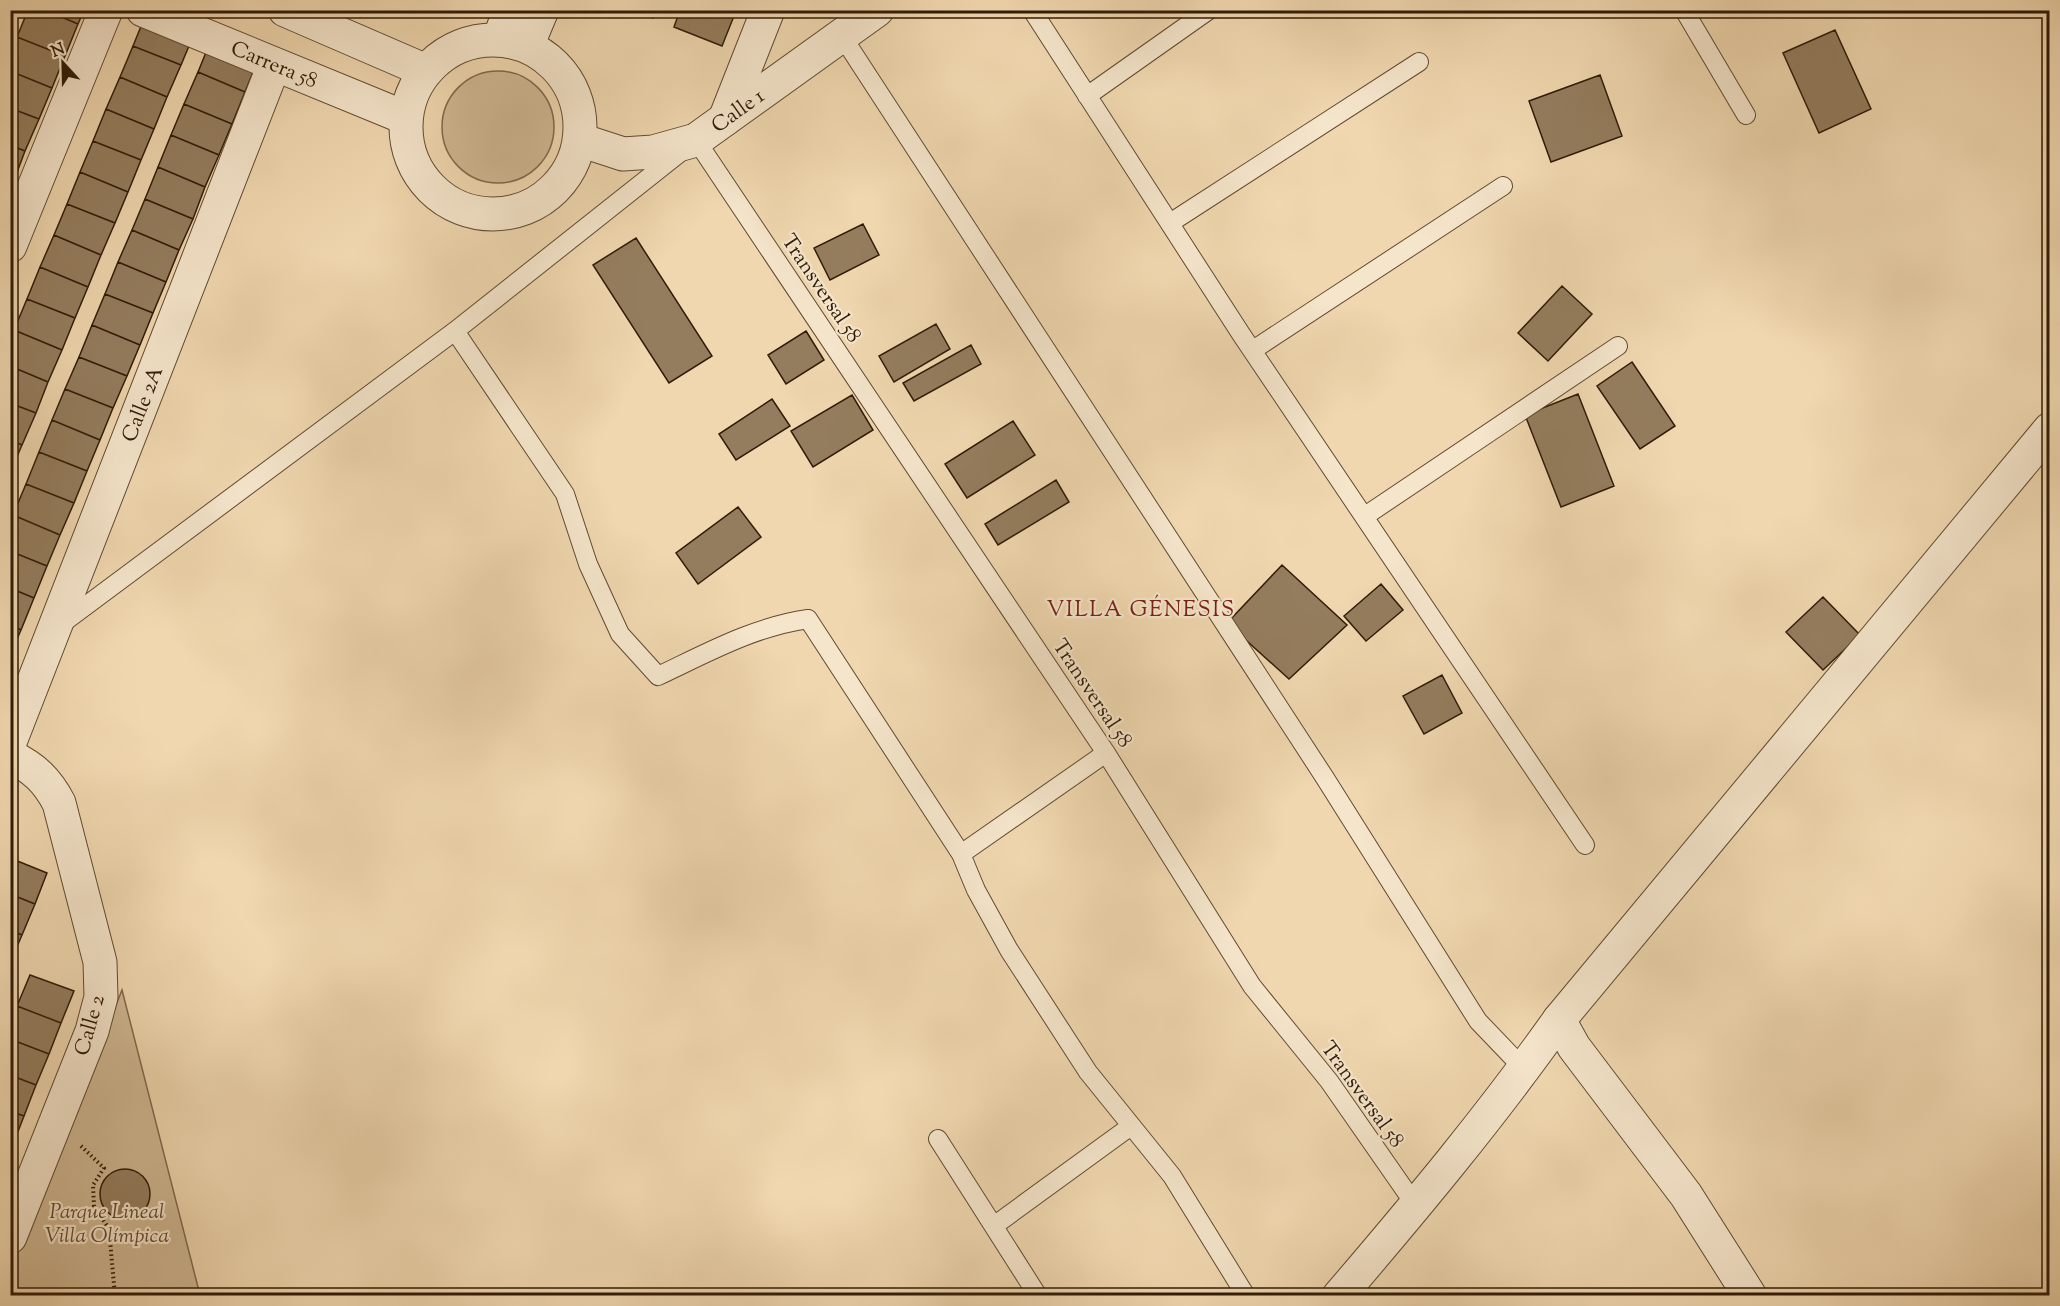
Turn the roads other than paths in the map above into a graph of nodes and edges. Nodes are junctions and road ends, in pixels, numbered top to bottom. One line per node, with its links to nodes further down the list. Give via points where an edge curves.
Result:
1 (106, 10): 23 (street)
2 (143, 10): 13 (street, Carrera 58)
3 (542, 10): 10 (street)
4 (768, 10): 18 (street)
5 (877, 10): 11 (street, Calle 1)
6 (1032, 10): 15 (lane)
7 (1209, 10): 15 (lane)
8 (1684, 10): 16 (lane)
9 (291, 12): 14 (street)
10 (512, 32): 14 (street, via 446,53); 19 (street, via 552,61 570,83 580,111)
11 (842, 36): 18 (street, Calle 1); 36 (lane, via 1325,778 1478,1021)
12 (1419, 62): 22 (lane)
13 (274, 65): 17 (street, Carrera 58); 29 (street, Calle 2A)
14 (426, 71): 17 (street, via 412,94)
15 (1087, 96): 22 (lane)
16 (1746, 115)
17 (406, 118): 19 (street, via 408,148 420,175 441,197 467,211 497,215 526,208 552,192 571,168)
18 (726, 118): 20 (street, Calle 1)
19 (580, 140): 20 (street, Calle 1, via 623,154 653,152)
20 (696, 140): 24 (lane); 31 (lane, Transversal 58)
21 (1503, 186): 26 (lane)
22 (1170, 223): 26 (lane)
23 (10, 246)
24 (455, 331): 29 (lane); 34 (lane, via 564,494 588,564 620,634 658,676 740,637 780,623 808,619)
25 (1618, 345): 28 (lane)
26 (1253, 350): 28 (lane)
27 (2049, 429): 35 (street)
28 (1365, 516): 33 (lane)
29 (54, 629): 30 (street, Calle 2A)
30 (10, 742)
31 (1106, 753): 34 (lane); 39 (lane, Transversal 58, via 1252,986 1329,1081)
32 (10, 756): 41 (street, Calle 2, via 31,766 48,782 59,803 99,962 101,997 92,1031)
33 (1585, 845)
34 (961, 854): 37 (lane, via 1009,950 1088,1072)
35 (1559, 1020): 36 (street); 45 (street, via 1574,1047 1686,1195)
36 (1524, 1069): 39 (street)
37 (1131, 1126): 40 (lane); 43 (lane, via 1172,1176)
38 (938, 1139): 40 (lane)
39 (1416, 1206): 44 (street)
40 (995, 1225): 42 (lane)
41 (10, 1237)
42 (1038, 1296)
43 (1246, 1296)
44 (1339, 1296)
45 (1750, 1296)

